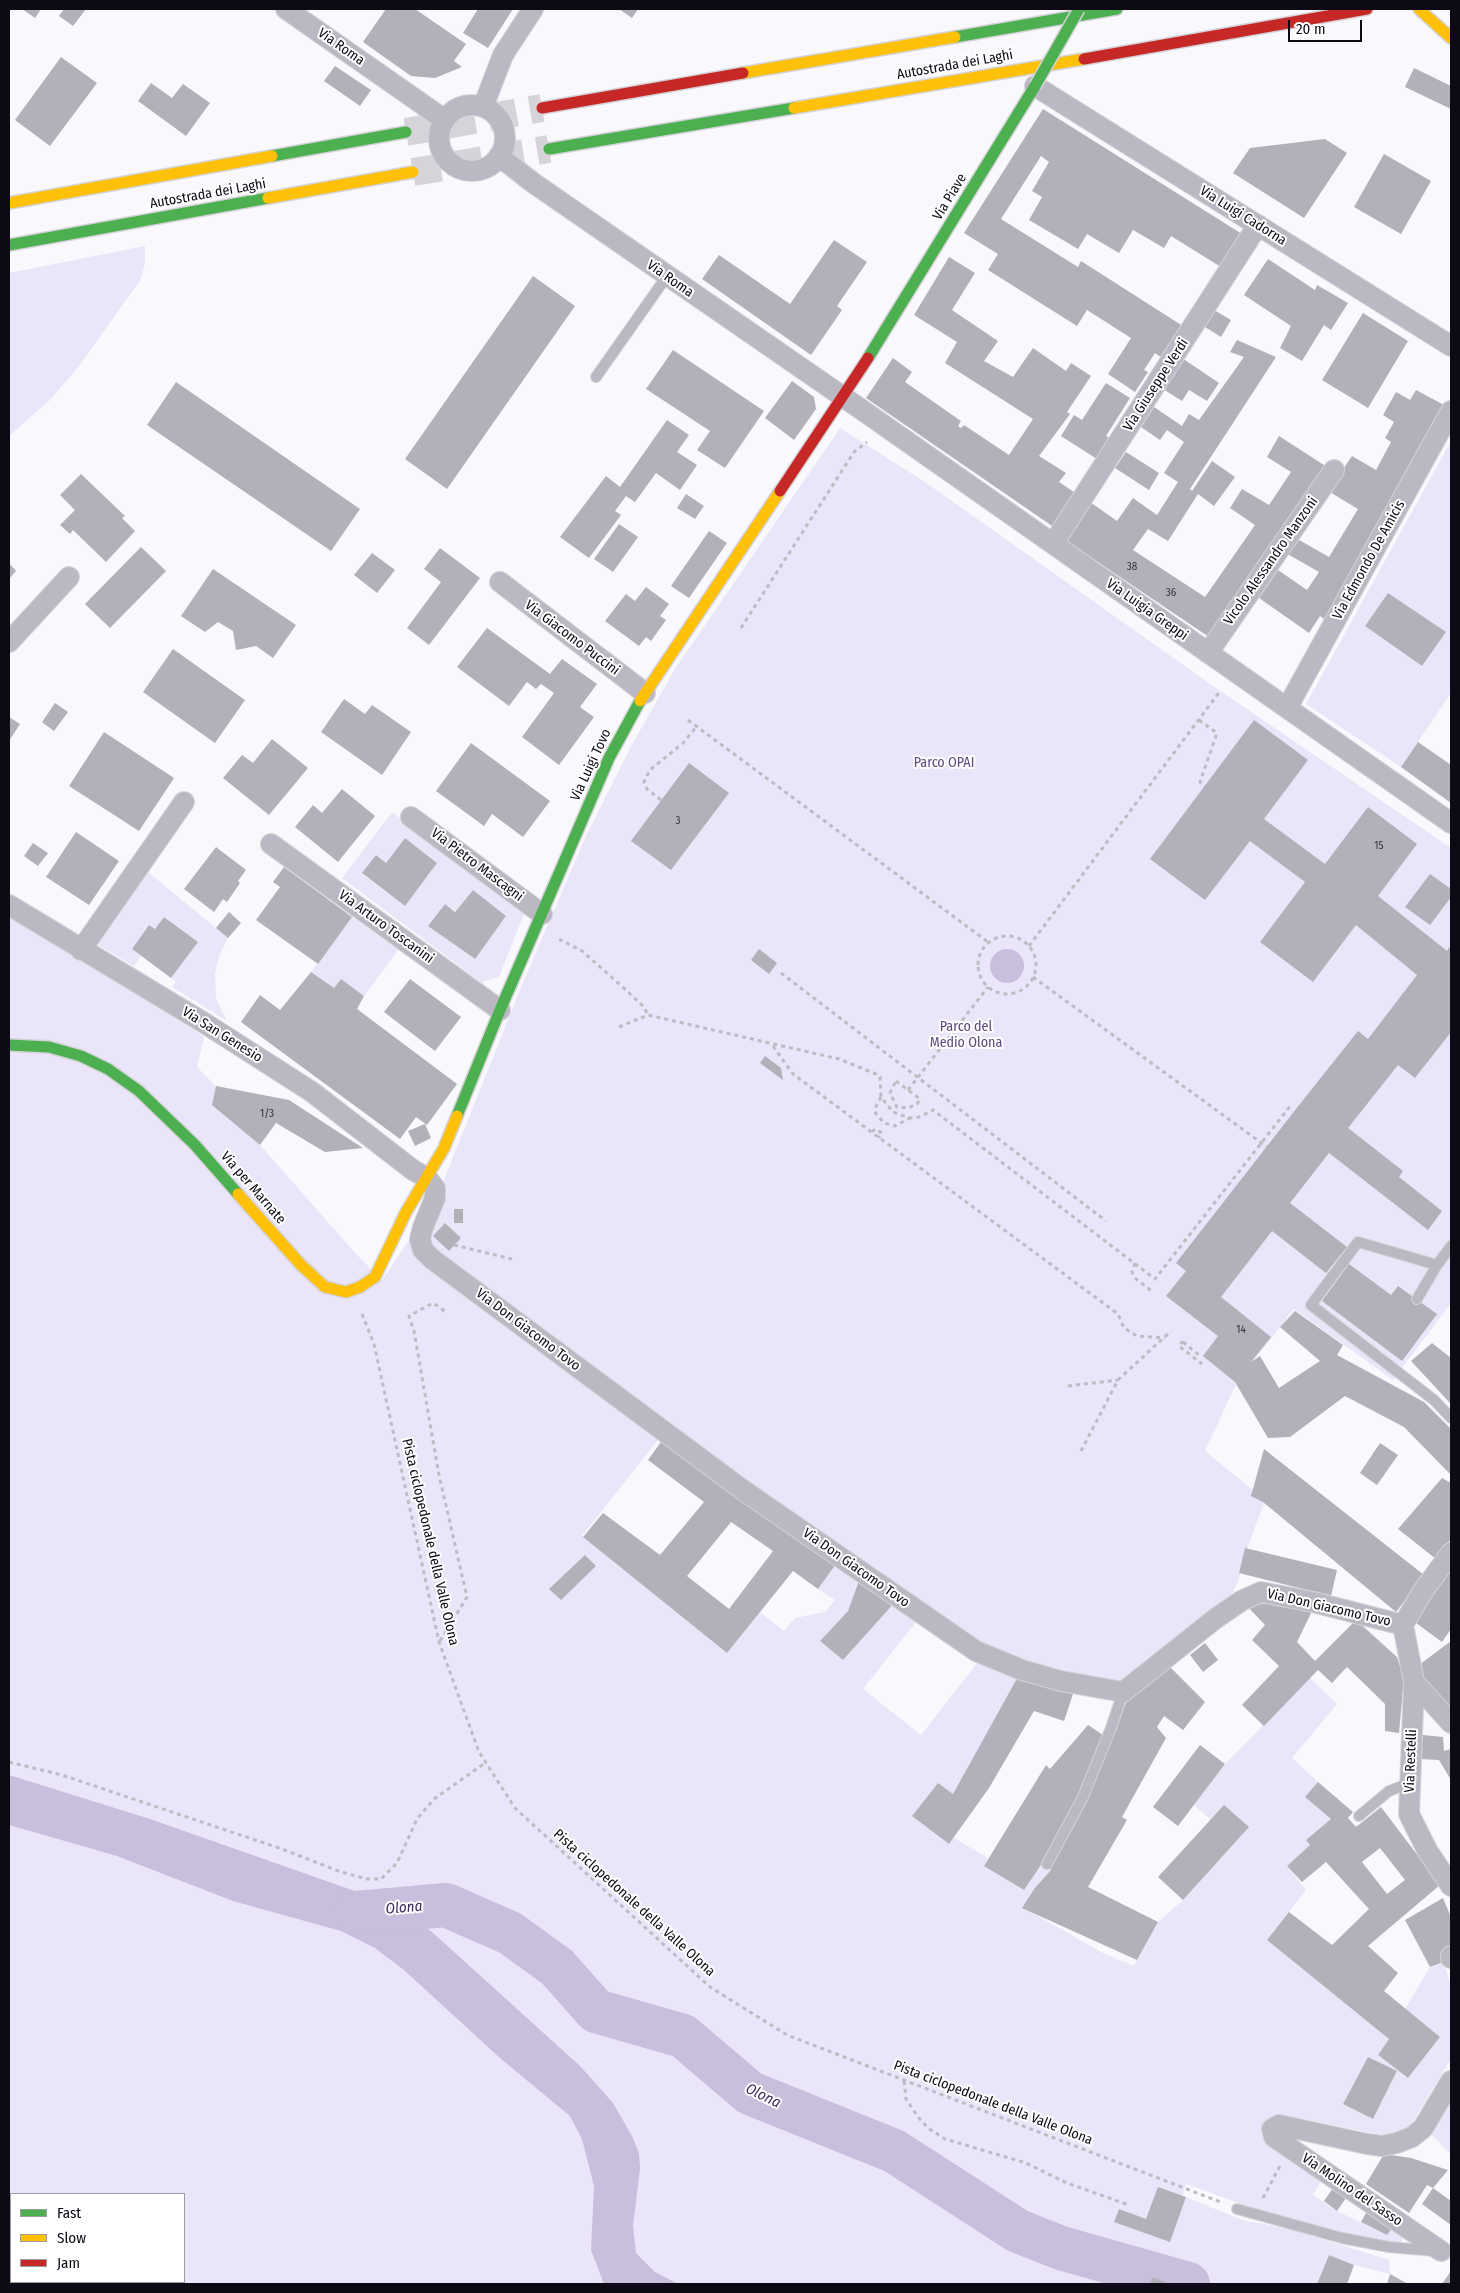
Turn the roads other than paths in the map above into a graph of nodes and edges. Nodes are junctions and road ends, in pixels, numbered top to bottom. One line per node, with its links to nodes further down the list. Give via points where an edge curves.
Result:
1 (286, 9): 11 (street, Via Roma)
2 (533, 9): 9 (street, via 503,55)
3 (1079, 9): 8 (main road, Via Piave, bridge)
4 (1117, 9): 10 (main road, Autostrada dei Laghi)
5 (1367, 9): 13 (main road, Autostrada dei Laghi)
6 (1419, 9): 7 (main road)
7 (1451, 38)
8 (1035, 86): 17 (street, Via Luigi Cadorna); 22 (main road, Via Piave)
9 (482, 107): 11 (street, via 462,107); 14 (street, via 499,118 503,127 505,137)
10 (542, 108)
11 (445, 120): 14 (street, via 440,142 446,157 459,168 482,170)
12 (406, 132): 16 (main road, Autostrada dei Laghi)
13 (549, 149)
14 (500, 156): 19 (street, Via Roma)
15 (414, 172): 18 (main road, Autostrada dei Laghi)
16 (9, 203)
17 (1258, 225): 20 (street, Via Luigi Cadorna); 25 (street, Via Giuseppe Verdi)
18 (9, 245)
19 (667, 276): 21 (lane); 22 (street, Via Roma)
20 (1451, 346)
21 (596, 377)
22 (843, 398): 25 (street, Via Luigia Greppi); 30 (main road, Via Luigi Tovo)
23 (1451, 411): 31 (street, Via Edmondo De Amicis)
24 (1334, 470): 29 (street, Vicolo Alessandro Manzoni)
25 (1053, 544): 29 (street, Via Luigia Greppi)
26 (69, 577): 28 (street)
27 (500, 582): 30 (street, Via Giacomo Puccini)
28 (9, 642)
29 (1208, 653): 31 (street, Via Luigia Greppi)
30 (645, 693): 37 (main road, Via Luigi Tovo, via 611,753)
31 (1287, 708): 34 (street, Via Luigia Greppi)
32 (184, 802): 38 (street)
33 (411, 817): 37 (street, Via Pietro Mascagni)
34 (1451, 823)
35 (271, 844): 39 (street, Via Arturo Toscanini)
36 (9, 905): 38 (street, Via San Genesio)
37 (542, 914): 39 (main road, Via Luigi Tovo)
38 (81, 950): 41 (street, Via San Genesio, via 312,1092)
39 (500, 1010): 41 (main road, Via Luigi Tovo, via 444,1148)
40 (9, 1045): 41 (main road, Via per Marnate, via 49,1047 81,1056 108,1069 139,1091 195,1145 301,1265 335,1291 352,1291 375,1277 406,1212)
41 (427, 1178): 49 (street, Via Don Giacomo Tovo, via 436,1193 421,1233 423,1250 572,1364 743,1490 976,1651 1061,1682)
42 (1451, 1246): 43 (lane)
43 (1437, 1265): 44 (lane); 45 (lane, via 1358,1242 1311,1304 1434,1400)
44 (1417, 1299)
45 (1451, 1418)
46 (1451, 1553): 47 (street)
47 (1403, 1625): 48 (street, Via Restelli); 49 (street, Via Don Giacomo Tovo, via 1261,1592 1240,1601 1215,1619)
48 (1414, 1682): 50 (street); 51 (street, Via Restelli)
49 (1123, 1692): 53 (lane, via 1082,1799)
50 (1451, 1723)
51 (1410, 1783): 52 (lane, via 1389,1791); 54 (street, Via Restelli, via 1409,1814 1427,1850)
52 (1359, 1816)
53 (1047, 1864)
54 (1451, 1886)
55 (1451, 2081): 57 (street, Via Molino del Sasso, via 1423,2128 1412,2137 1382,2146 1278,2125 1272,2129 1274,2137)
56 (1237, 2209): 57 (lane, Via Molino del Sasso, via 1342,2238 1381,2246)
57 (1441, 2251)

